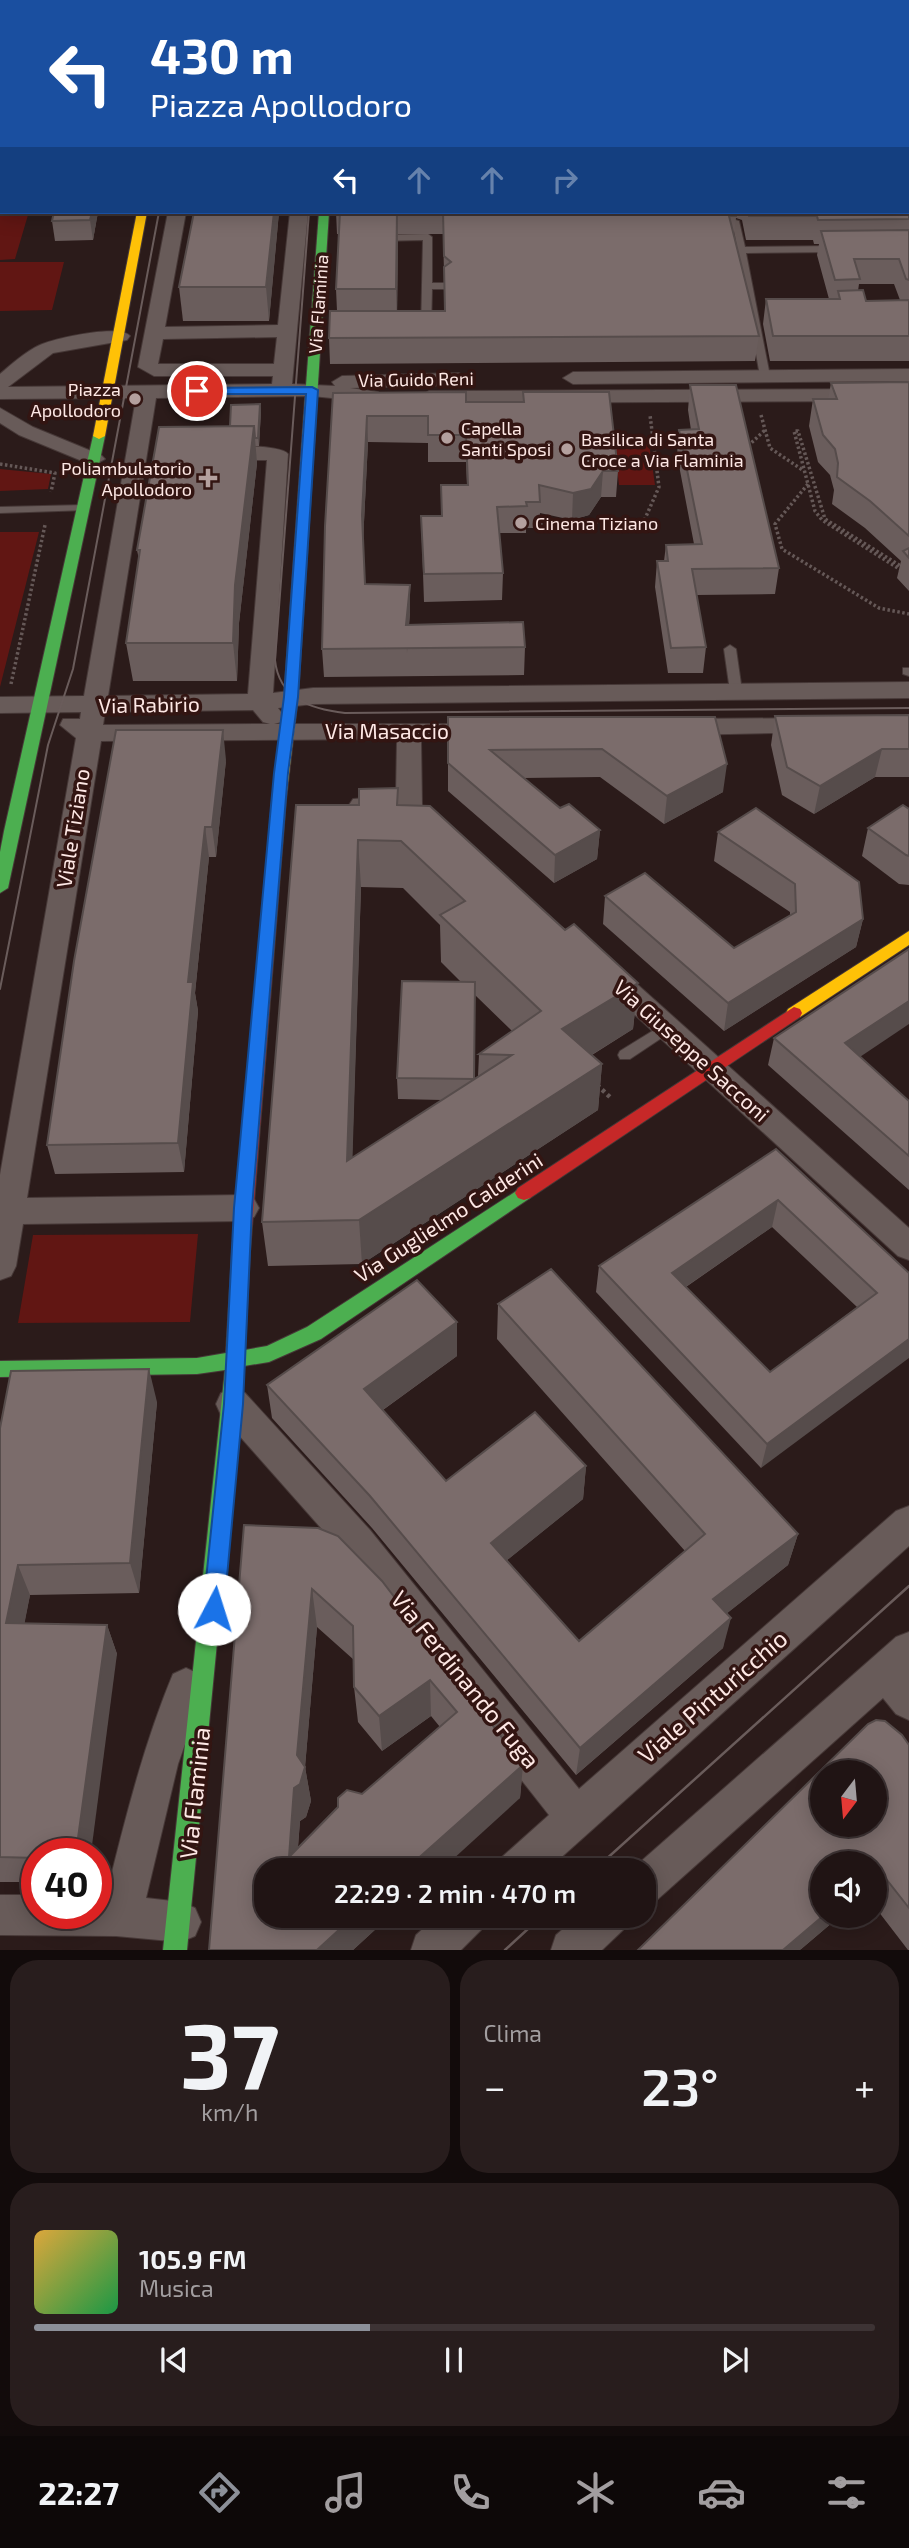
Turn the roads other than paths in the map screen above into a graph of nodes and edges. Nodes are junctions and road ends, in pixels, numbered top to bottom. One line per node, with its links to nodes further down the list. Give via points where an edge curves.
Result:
1 (142, 214): 18 (street)
2 (177, 214): 17 (street)
3 (299, 214): 16 (street, Via Flaminia)
4 (324, 214): 23 (street, Via Flaminia, via 328,239 322,331)
5 (735, 221): 8 (lane)
6 (364, 239): 11 (lane, via 428,237)
7 (844, 249): 8 (lane)
8 (741, 250): 9 (lane)
9 (747, 281): 10 (lane); 13 (lane)
10 (735, 282)
11 (427, 286): 12 (lane); 15 (lane, via 427,330)
12 (444, 286)
13 (753, 311): 14 (lane); 20 (lane)
14 (766, 311)
15 (413, 330)
16 (287, 331): 17 (street); 21 (street, Via Flaminia)
17 (155, 333): 21 (street, via 148,366 152,370)
18 (120, 336): 22 (street, via 46,349); 24 (street)
19 (909, 375): 20 (street, Via Guido Reni)
20 (765, 376): 23 (street, Via Guido Reni, via 352,380); 28 (street)
21 (283, 380): 23 (street); 25 (street)
22 (0, 383)
23 (312, 390): 28 (street, Via Guido Reni, via 356,396); 37 (street, Via Flaminia)
24 (109, 391): 25 (street); 26 (street); 31 (street)
25 (147, 391): 40 (street, Viale Tiziano, via 149,455)
26 (0, 393)
27 (909, 395): 28 (street, Via Guido Reni)
28 (763, 397)
29 (0, 414): 31 (street, via 26,431)
30 (201, 455): 39 (street, via 278,454)
31 (94, 459): 32 (street)
32 (84, 508): 33 (lane); 41 (street)
33 (0, 510)
34 (730, 649): 36 (lane)
35 (908, 678): 36 (street, Via Masaccio)
36 (734, 681): 37 (street, Via Masaccio)
37 (291, 697): 39 (street, Via Rabirio); 46 (street, Via Flaminia)
38 (7, 700): 41 (street, Via Rabirio)
39 (260, 702): 40 (street, Via Rabirio); 46 (street)
40 (93, 705): 41 (street, Via Rabirio); 47 (street, Viale Tiziano)
41 (38, 706): 47 (street, Via Rabirio); 51 (street)
42 (834, 726): 43 (street)
43 (659, 728)
44 (511, 729): 45 (street, Via Masaccio)
45 (410, 730): 46 (street, Via Masaccio); 48 (street)
46 (286, 731): 47 (street, Via Rabirio); 57 (street, Via Flaminia, via 289,806)
47 (87, 733): 58 (street, Viale Tiziano)
48 (409, 805): 49 (street); 50 (street)
49 (334, 806)
50 (435, 814)
51 (0, 888)
52 (909, 937): 56 (street)
53 (586, 954): 54 (street, Via Giuseppe Sacconi)
54 (667, 1027): 55 (lane); 56 (street, Via Giuseppe Sacconi)
55 (625, 1055)
56 (713, 1070): 59 (street, Via Giuseppe Sacconi); 61 (street, Via Guglielmo Calderini, via 314,1333 279,1351)
57 (243, 1208): 58 (street); 61 (street, Via Flaminia)
58 (10, 1211): 60 (street, Viale Tiziano)
59 (909, 1247)
60 (0, 1266)
61 (234, 1363): 62 (street, Via Guglielmo Calderini, via 185,1368); 63 (street, Via Flaminia)
62 (0, 1369)
63 (233, 1404): 65 (street, Via Flaminia); 68 (street, Via Ferdinando Fuga, via 357,1542)
64 (909, 1524): 68 (street, Viale Pinturicchio)
65 (211, 1635): 72 (street, Via Flaminia, via 166,1741); 75 (street, Via Flaminia)
66 (897, 1660): 67 (street); 70 (street)
67 (909, 1700)
68 (575, 1816): 69 (street, Viale Pinturicchio)
69 (530, 1858)
70 (656, 1874)
71 (0, 1915): 72 (street)
72 (121, 1916): 75 (street)
73 (454, 1928): 76 (street)
74 (596, 1928): 77 (street)
75 (178, 1936)
76 (431, 1950)
77 (571, 1950)

